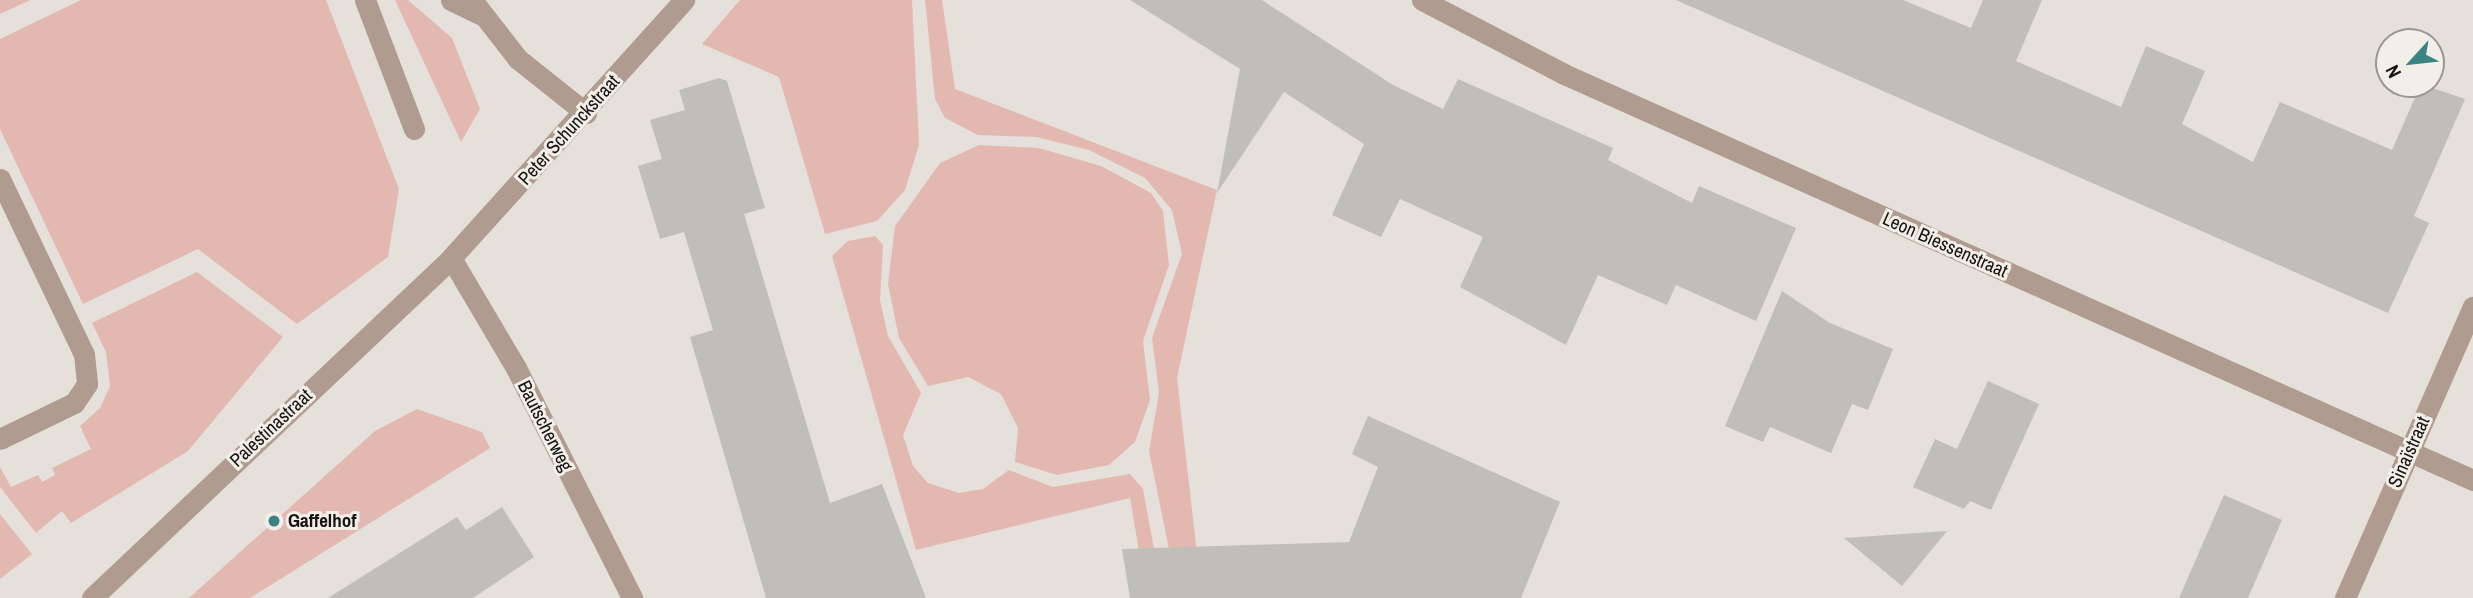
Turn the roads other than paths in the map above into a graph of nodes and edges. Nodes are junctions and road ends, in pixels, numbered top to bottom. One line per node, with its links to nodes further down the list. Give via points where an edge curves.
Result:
1 (365, 0): 7 (street)
2 (451, 0): 5 (street)
3 (684, 0): 6 (street, Peter Schunckstraat)
4 (1422, 0): 12 (street, Leon Biessenstraat, via 1564,74)
5 (476, 7): 6 (street, via 518,59)
6 (586, 113): 9 (street, Peter Schunckstraat)
7 (414, 129)
8 (0, 179): 11 (street, via 84,354 88,384 74,403)
9 (451, 258): 14 (street, Palestinastraat); 15 (street, Bautscherweg, via 516,368)
10 (2473, 307): 12 (street, Sinaïstraat)
11 (0, 439)
12 (2409, 453): 13 (street, Leon Biessenstraat); 16 (street, Sinaïstraat)
13 (2473, 481)
14 (92, 598)
15 (632, 598)
16 (2346, 598)

